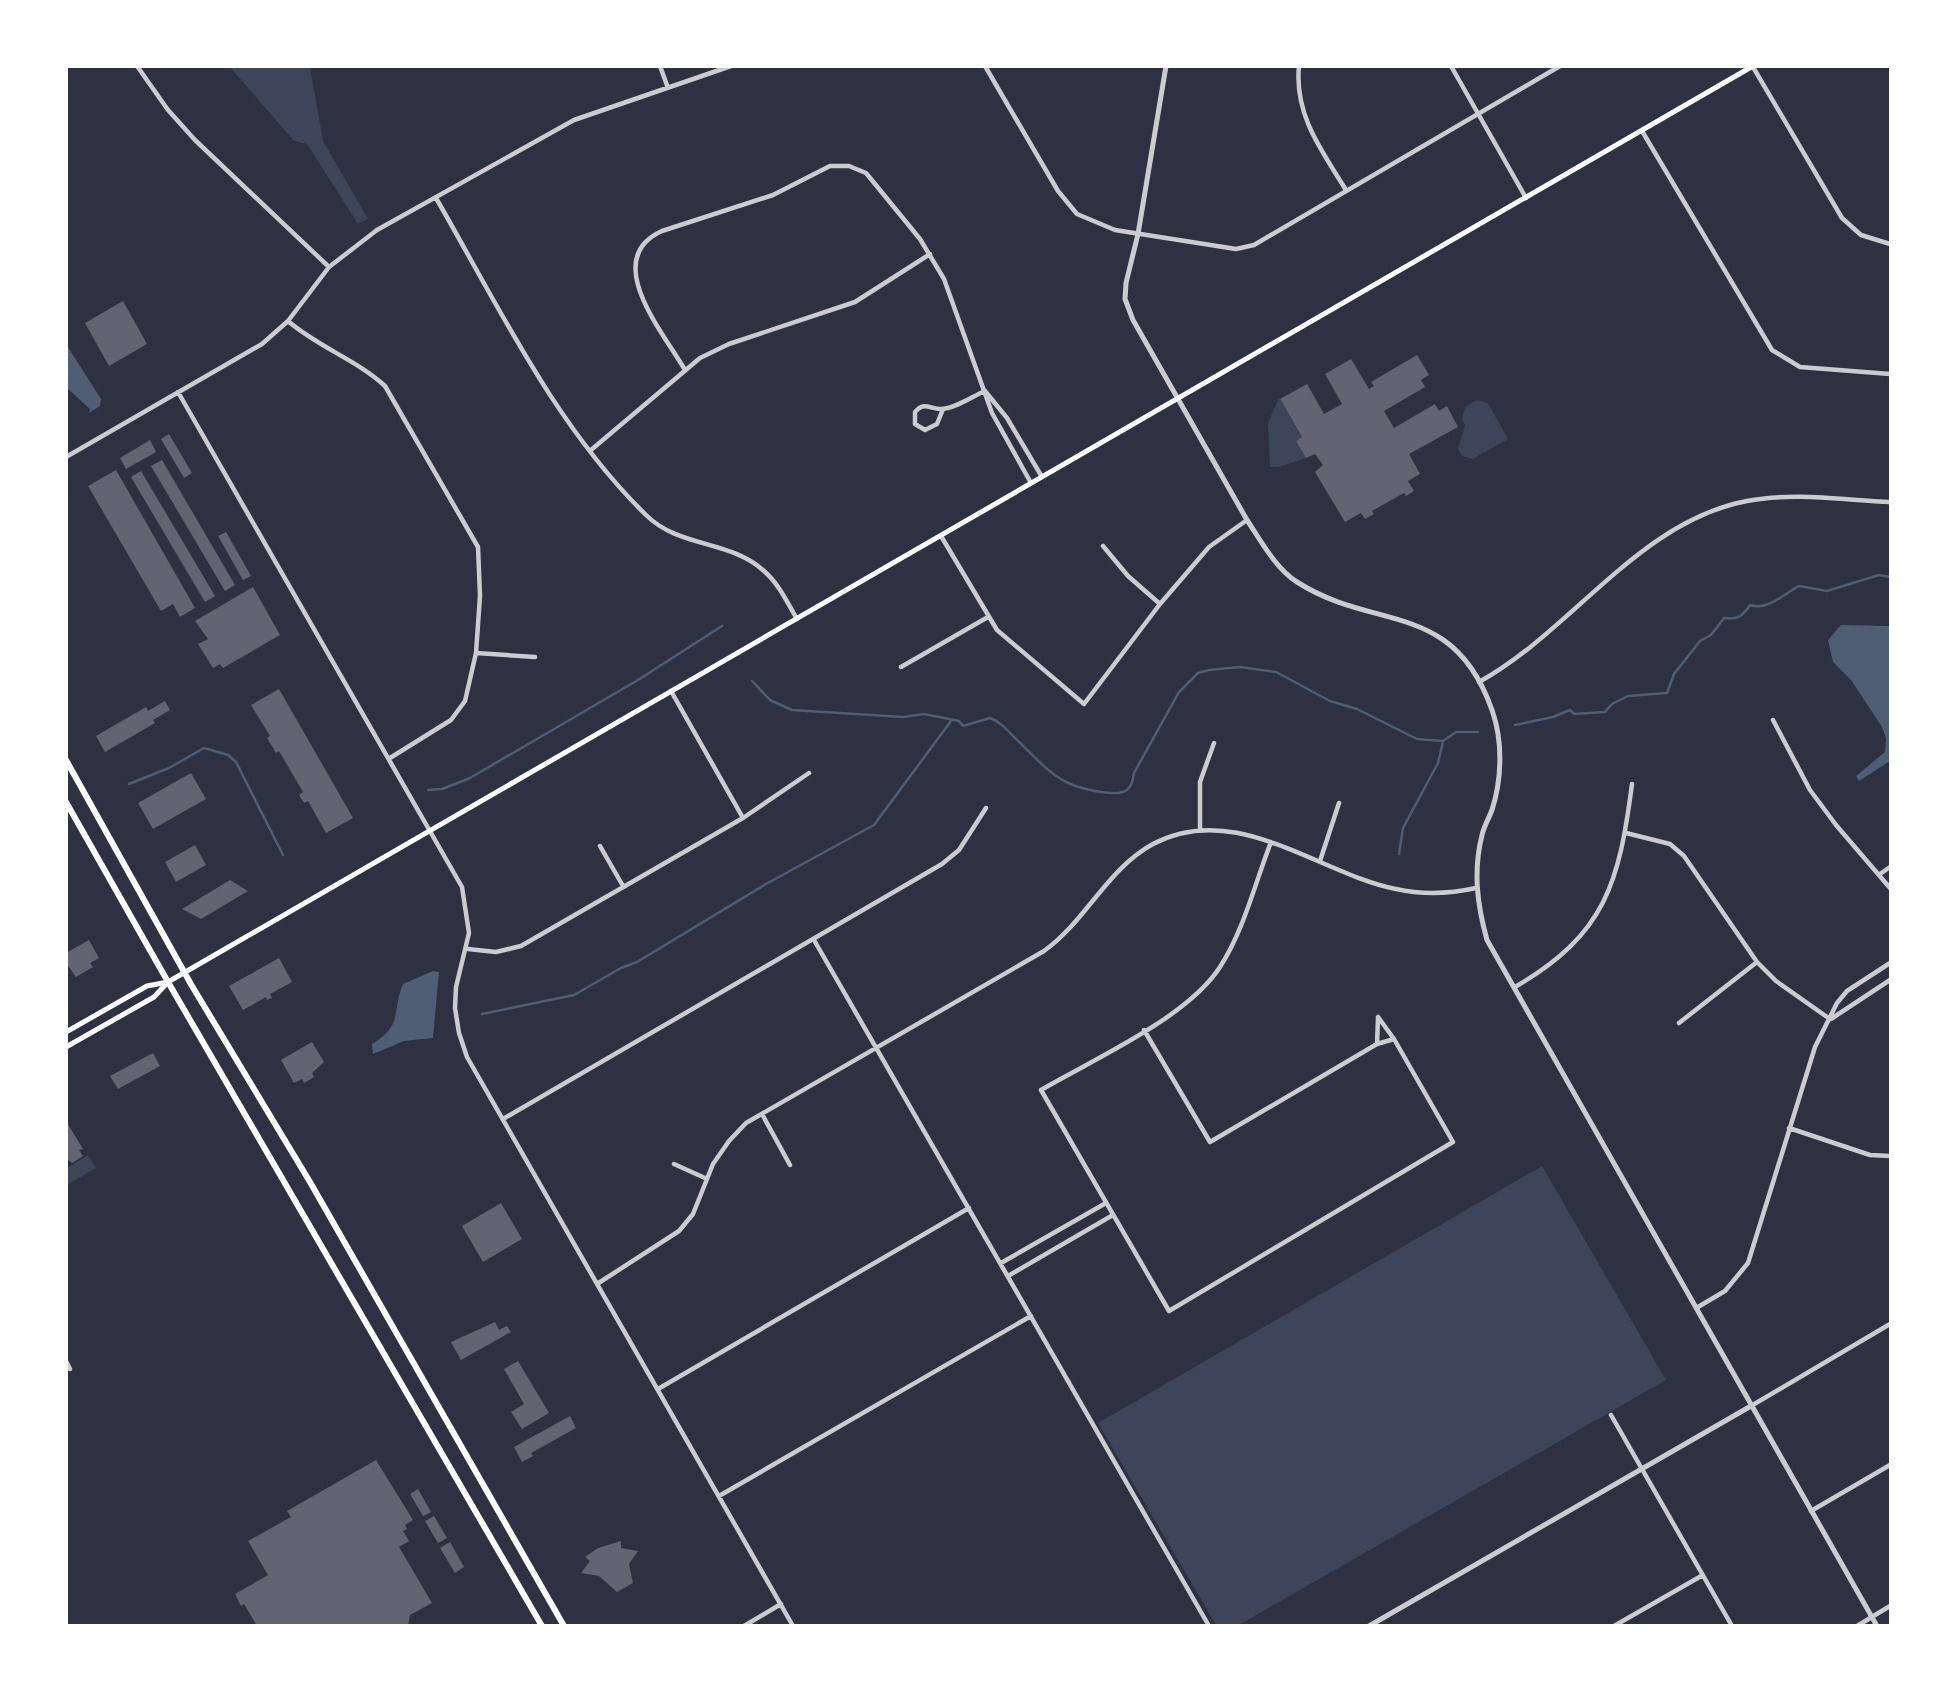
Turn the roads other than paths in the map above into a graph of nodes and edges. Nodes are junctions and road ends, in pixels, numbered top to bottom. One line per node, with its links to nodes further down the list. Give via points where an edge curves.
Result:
1 (137, 66): 19 (street, via 195,140)
2 (660, 66): 10 (street)
3 (731, 66): 10 (street)
4 (985, 66): 16 (street, via 1067,204 1093,222)
5 (1166, 66): 16 (street)
6 (1299, 66): 13 (street, via 1298,94 1307,124)
7 (1451, 66): 11 (street)
8 (1560, 66): 11 (street)
9 (1753, 66): 12 (main road); 17 (street, via 1842,218 1861,235)
10 (667, 88): 14 (street, via 575,120)
11 (1477, 114): 13 (street); 15 (street)
12 (1642, 131): 15 (main road); 22 (street, via 1764,340 1800,367)
13 (1346, 190): 16 (street, via 1254,245 1236,249)
14 (436, 197): 19 (street, via 377,230); 27 (street, via 557,408)
15 (1525, 198): 25 (main road)
16 (1138, 234): 25 (street, via 1125,299)
17 (1891, 244)
18 (930, 254): 21 (street, via 855,302 715,350); 21 (street, via 866,173 840,165 786,190 654,235 639,250 635,279); 23 (street, via 953,300 966,348)
19 (329, 267): 20 (street)
20 (288, 321): 24 (street, via 262,344); 38 (street, via 386,386 452,498 478,547)
21 (685, 370): 27 (street)
22 (1891, 374)
23 (985, 391): 26 (street); 29 (street); 30 (street, via 997,424)
24 (178, 392): 28 (street); 45 (street)
25 (1178, 399): 29 (main road); 32 (street)
26 (943, 409): 26 (street, via 918,408 915,424 925,430 932,428)
27 (591, 450): 37 (street, via 661,528 742,556 763,570)
28 (66, 457)
29 (1043, 477): 30 (main road)
30 (1031, 484): 33 (main road)
31 (1891, 502): 41 (street, via 1777,497 1745,501 1681,524 1510,664)
32 (1247, 520): 35 (street, via 1209,547); 41 (street, via 1294,581 1357,611 1390,615 1431,631 1465,662)
33 (941, 536): 36 (street); 37 (main road)
34 (1103, 546): 35 (street)
35 (1160, 604): 36 (street, via 1084,704 1009,642)
36 (988, 617): 40 (street)
37 (797, 619): 42 (main road)
38 (476, 653): 39 (street); 45 (street, via 468,694 456,715)
39 (535, 657)
40 (901, 667)
41 (1479, 682): 62 (street, via 1494,714 1500,745 1498,784 1482,834)
42 (671, 691): 52 (street); 54 (main road)
43 (1773, 720): 60 (street, via 1810,790)
44 (1214, 743): 53 (street, via 1200,782)
45 (390, 758): 54 (street)
46 (66, 760): 68 (main road)
47 (809, 774): 52 (street)
48 (1632, 784): 55 (street)
49 (66, 802): 70 (main road)
50 (1339, 803): 58 (street)
51 (986, 808): 64 (street, via 959,850 942,864)
52 (743, 818): 61 (street)
53 (1200, 830): 56 (street, via 1237,832); 79 (street, via 1172,836 1143,850 1052,944)
54 (431, 831): 65 (street, via 462,887); 68 (main road)
55 (1626, 833): 66 (street, via 1670,844 1684,856); 71 (street, via 1613,881 1586,933 1565,954)
56 (1270, 842): 58 (street); 74 (street, via 1237,934 1220,967 1188,1002)
57 (600, 846): 61 (street)
58 (1320, 861): 62 (street, via 1396,890 1423,894)
59 (1891, 867): 60 (street)
60 (1880, 874): 63 (street)
61 (623, 886): 65 (street, via 521,946 496,952)
62 (1476, 888): 71 (street, via 1488,940)
63 (1891, 888)
64 (814, 940): 79 (street); 81 (street)
65 (468, 949): 81 (street, via 455,997 458,1033)
66 (1757, 962): 72 (street); 73 (street)
67 (1891, 963): 72 (street, via 1847,991)
68 (185, 972): 70 (main road); 110 (main road)
69 (1891, 980): 72 (street)
70 (168, 982): 75 (main road, via 147,986); 78 (main road, via 154,997); 109 (main road)
71 (1515, 987): 93 (street)
72 (1830, 1019): 82 (street, via 1815,1047)
73 (1679, 1023)
74 (1144, 1030): 77 (street, via 1210,1142); 87 (street, via 1041,1090)
75 (66, 1032)
76 (1394, 1039): 77 (street); 77 (street, via 1378,1017); 89 (street, via 1453,1142 1169,1311)
77 (1377, 1044)
78 (66, 1047)
79 (876, 1047): 80 (street); 88 (street)
80 (762, 1114): 85 (street); 86 (street, via 729,1141)
81 (503, 1119): 92 (street)
82 (1789, 1128): 83 (street, via 1870,1155); 93 (street, via 1748,1263 1725,1291)
83 (1891, 1156)
84 (674, 1164): 86 (street)
85 (790, 1165)
86 (705, 1178): 92 (street, via 697,1205 679,1231)
87 (1106, 1203): 89 (street); 90 (street)
88 (969, 1208): 90 (street); 98 (street)
89 (1113, 1215): 91 (street)
90 (1001, 1264): 91 (street)
91 (1008, 1276): 94 (street)
92 (597, 1284): 98 (street)
93 (1698, 1307): 99 (street)
94 (1031, 1316): 103 (street); 113 (street)
95 (1891, 1324): 99 (street)
96 (66, 1361): 97 (street)
97 (70, 1369)
98 (658, 1389): 103 (street)
99 (1751, 1406): 102 (street); 104 (street)
100 (1611, 1415): 102 (street)
101 (1891, 1465): 104 (street)
102 (1642, 1468): 105 (street); 114 (street)
103 (719, 1496): 106 (street)
104 (1811, 1511): 108 (street)
105 (1703, 1575): 115 (street); 116 (street)
106 (781, 1604): 111 (street); 112 (street)
107 (1891, 1606): 108 (street)
108 (1872, 1617): 117 (street); 118 (street)
109 (542, 1626)
110 (564, 1626)
111 (744, 1626)
112 (793, 1626)
113 (1209, 1626)
114 (1370, 1626)
115 (1614, 1626)
116 (1732, 1626)
117 (1857, 1626)
118 (1877, 1626)

